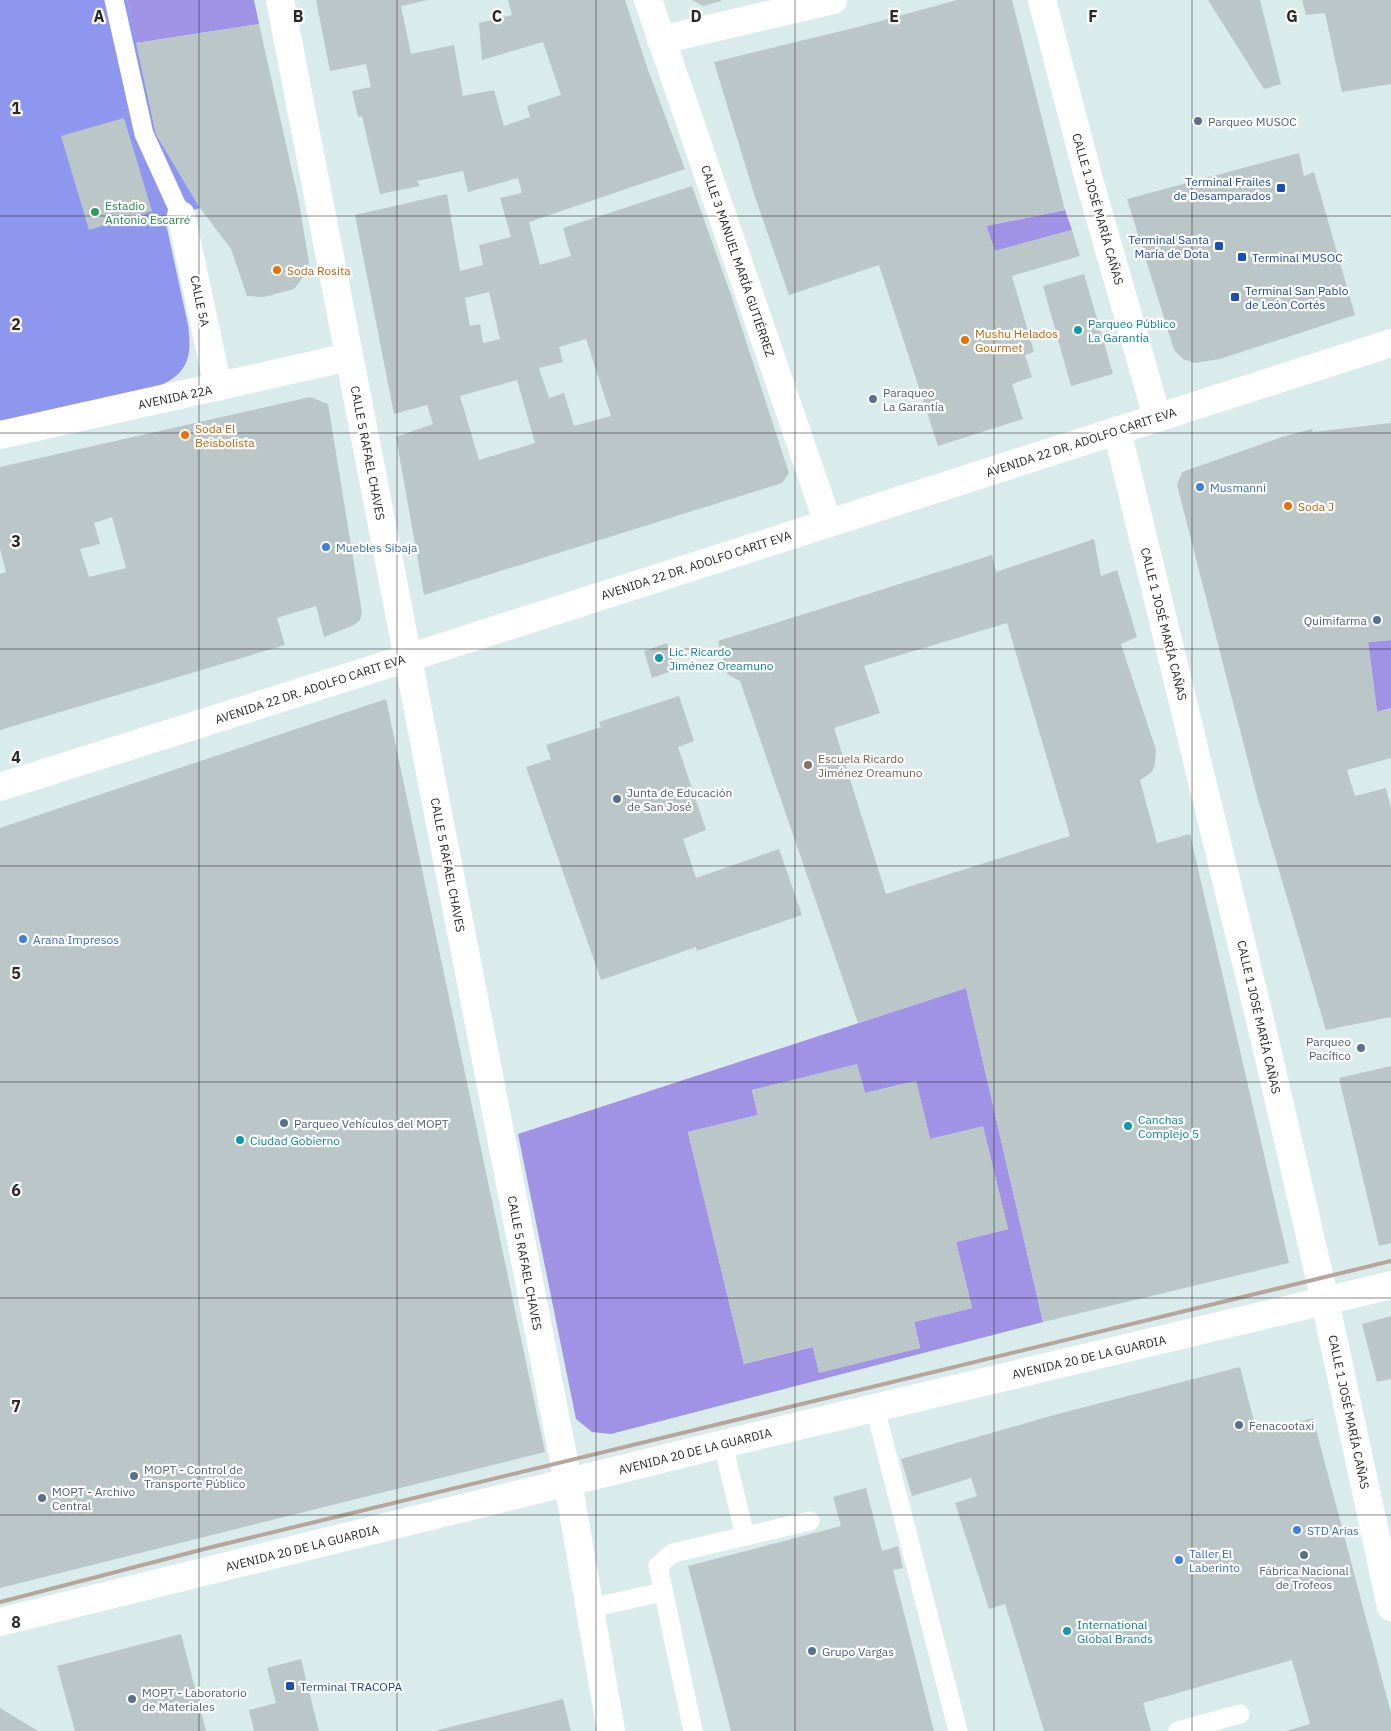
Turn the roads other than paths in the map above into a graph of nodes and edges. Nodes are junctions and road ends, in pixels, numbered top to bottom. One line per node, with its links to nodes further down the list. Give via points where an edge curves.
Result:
1 (114, 0): 7 (lane, via 144,134)
2 (280, 0): 9 (street, CALLE 5 RAFAEL CHAVES)
3 (648, 0): 6 (street, CALLE 3 MANUEL MARÍA GUTIÉRREZ)
4 (833, 0): 6 (street)
5 (1042, 0): 11 (street, CALLE 1 JOSÉ MARÍA CAÑAS)
6 (661, 40): 14 (street, CALLE 3 MANUEL MARÍA GUTIÉRREZ)
7 (181, 215): 10 (street, CALLE 5A)
8 (1391, 343): 11 (street, AVENIDA 22 DR. ADOLFO CARIT EVA)
9 (349, 358): 10 (street, AVENIDA 22A); 15 (street, CALLE 5 RAFAEL CHAVES)
10 (218, 387): 13 (street, AVENIDA 22A)
11 (1157, 417): 12 (street, AVENIDA 22 DR. ADOLFO CARIT EVA)
12 (1117, 430): 14 (street, AVENIDA 22 DR. ADOLFO CARIT EVA); 18 (street, CALLE 1 JOSÉ MARÍA CAÑAS)
13 (0, 435)
14 (828, 522): 15 (street, AVENIDA 22 DR. ADOLFO CARIT EVA)
15 (408, 658): 16 (street, AVENIDA 22 DR. ADOLFO CARIT EVA); 21 (street, CALLE 5 RAFAEL CHAVES)
16 (0, 787)
17 (1391, 1285): 18 (street, AVENIDA 20 DE LA GUARDIA)
18 (1325, 1301): 19 (street, AVENIDA 20 DE LA GUARDIA); 25 (street, CALLE 1 JOSÉ MARÍA CAÑAS)
19 (875, 1408): 20 (street, AVENIDA 20 DE LA GUARDIA); 31 (lane)
20 (723, 1444): 21 (street, AVENIDA 20 DE LA GUARDIA); 23 (lane)
21 (568, 1482): 26 (street, CALLE 5 RAFAEL CHAVES); 27 (street, AVENIDA 20 DE LA GUARDIA)
22 (810, 1521): 23 (lane)
23 (745, 1536): 24 (lane, via 673,1553 658,1566)
24 (664, 1592): 26 (lane); 30 (lane)
25 (1391, 1607)
26 (590, 1608): 29 (street, CALLE 5 RAFAEL CHAVES)
27 (0, 1622)
28 (1240, 1714): 32 (lane)
29 (611, 1731)
30 (693, 1731)
31 (958, 1731)
32 (1178, 1731)

